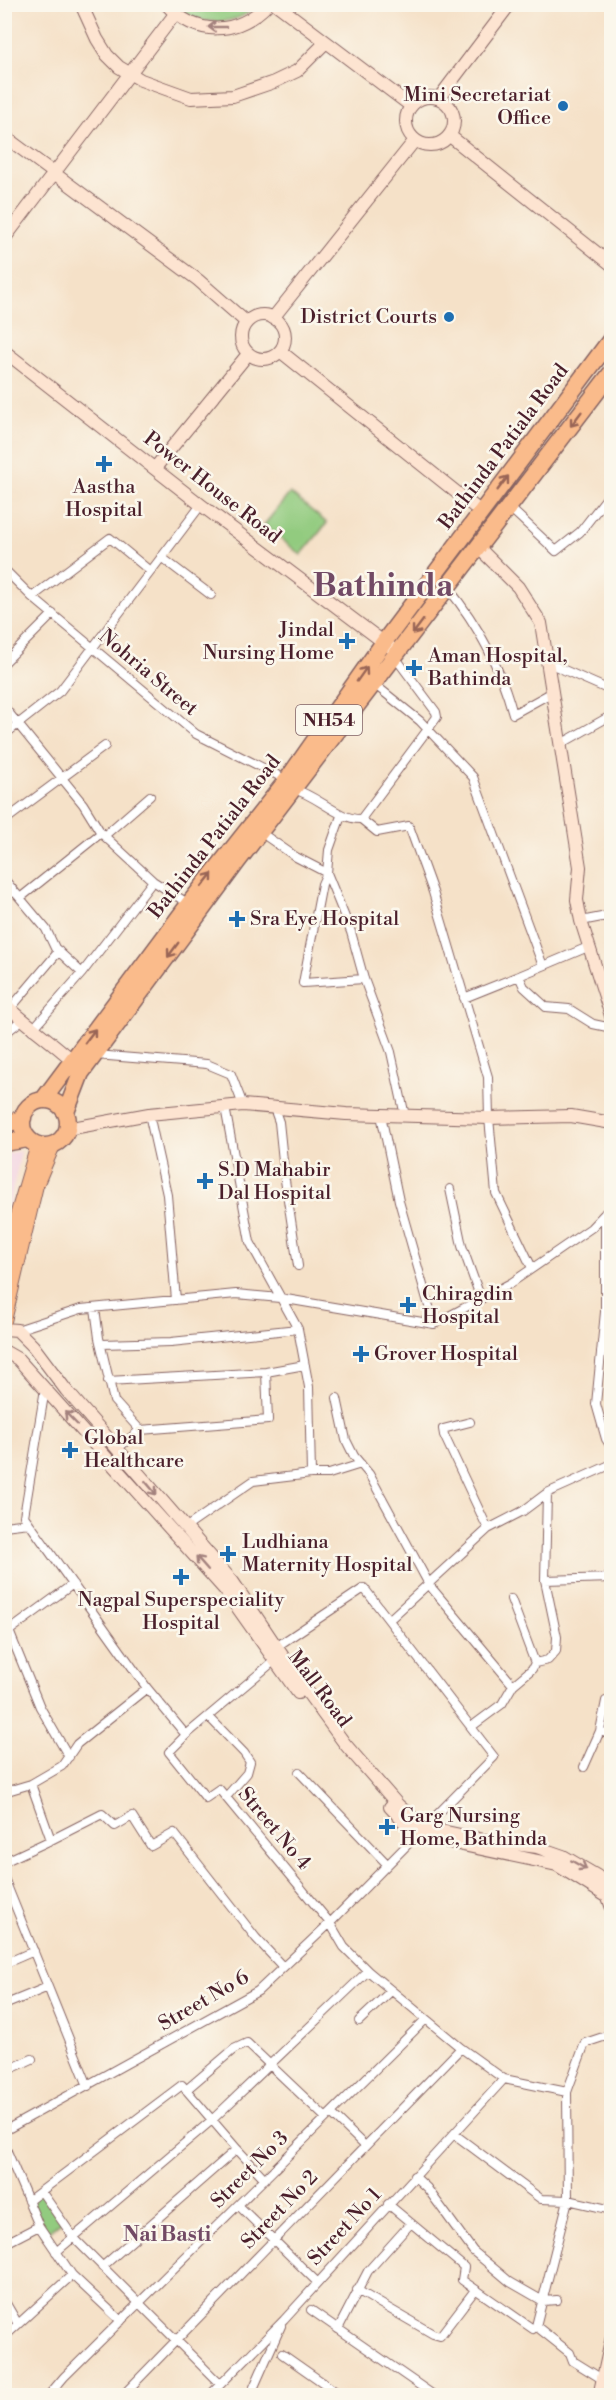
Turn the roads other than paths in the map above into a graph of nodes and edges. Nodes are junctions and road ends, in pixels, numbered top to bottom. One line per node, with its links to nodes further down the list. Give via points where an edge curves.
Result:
1 (81, 4): 8 (street, via 107,55)
2 (166, 4): 6 (street)
3 (268, 4): 6 (street, one-way to 6, via 237,26 216,29 194,25)
4 (276, 4): 7 (street)
5 (510, 4): 9 (street)
6 (176, 14): 8 (street)
7 (326, 42): 8 (street, via 297,71 233,96 182,96); 10 (street)
8 (130, 73): 14 (street)
9 (439, 98): 10 (street, via 424,98); 12 (street, via 454,114)
10 (411, 106): 13 (street, via 406,120)
11 (4, 136): 14 (street)
12 (450, 136): 13 (street, via 430,146); 16 (street)
13 (415, 140): 17 (street)
14 (54, 173): 15 (street); 18 (street, via 198,280)
15 (4, 238)
16 (612, 265)
17 (273, 318): 18 (street, via 255,316); 21 (street, via 283,330)
18 (246, 322): 22 (street, via 241,344)
19 (612, 338): 28 (highway, Bathinda Patiala Road / NH54, one-way to 19)
20 (4, 351): 24 (street, Power House Road)
21 (280, 351): 22 (street, via 269,358 258,359); 28 (street)
22 (248, 354): 24 (street)
23 (612, 372): 27 (highway, NH54, one-way to 27)
24 (155, 468): 26 (street, Power House Road)
25 (612, 491): 27 (street, via 580,532 556,550)
26 (201, 505): 30 (street); 37 (street, Power House Road)
27 (509, 507): 29 (highway, NH54)
28 (481, 512): 37 (highway, Bathinda Patiala Road / NH54)
29 (478, 547): 33 (highway, NH54); 40 (street, via 518,587 541,623)
30 (160, 557): 32 (street); 34 (street)
31 (4, 569): 35 (street, Nohria Street)
32 (150, 572): 35 (street, via 110,538); 38 (street)
33 (448, 588): 39 (highway, NH54, one-way to 39); 44 (street, via 469,614 486,645 513,714)
34 (211, 595)
35 (32, 597): 36 (street, Nohria Street)
36 (53, 614): 38 (street, Nohria Street); 41 (street)
37 (384, 642): 39 (street, Power House Road); 53 (highway, Bathinda Patiala Road / NH54, one-way to 37)
38 (92, 647): 47 (street, via 60,691); 53 (street, Nohria Street, via 196,734)
39 (397, 655): 42 (highway, NH54); 48 (street, via 436,712 437,717)
40 (546, 662): 43 (street); 44 (street)
41 (4, 663)
42 (374, 684): 48 (street); 53 (highway, NH54)
43 (612, 691)
44 (551, 693): 50 (street)
45 (4, 707): 47 (street)
46 (612, 715): 50 (street)
47 (18, 724): 49 (street); 52 (street)
48 (426, 730): 56 (street); 70 (street, via 473,777)
49 (4, 735)
50 (559, 745): 67 (street, via 580,867 577,900)
51 (105, 746): 52 (street)
52 (63, 780): 57 (street); 59 (street)
53 (290, 784): 55 (street, Nohria Street); 58 (highway, NH54); 65 (highway, Bathinda Patiala Road / NH54, one-way to 53)
54 (150, 796): 59 (street)
55 (341, 816): 56 (street); 60 (street, via 329,850)
56 (360, 819): 75 (street, via 377,832 409,826)
57 (4, 821)
58 (260, 832): 60 (street); 82 (highway, NH54, one-way to 82)
59 (102, 834): 62 (street); 63 (street)
60 (327, 873): 73 (street, via 351,932); 73 (street, via 303,983)
61 (4, 879): 63 (street)
62 (153, 881): 65 (street); 71 (street)
63 (17, 894): 64 (street); 69 (street)
64 (4, 898)
65 (189, 904): 83 (highway, Bathinda Patiala Road / NH54, one-way to 65)
66 (612, 915): 67 (street)
67 (581, 921): 68 (street)
68 (588, 947): 70 (street); 74 (street)
69 (59, 951): 71 (street); 76 (street)
70 (543, 966): 72 (street)
71 (82, 973): 80 (street)
72 (519, 976): 75 (street); 79 (street, via 524,987 546,1007 569,1009 593,1024)
73 (364, 979): 90 (street, via 391,1052)
74 (608, 997): 77 (street)
75 (464, 998): 92 (street, via 488,1077)
76 (7, 1006): 78 (street)
77 (612, 1019)
78 (22, 1020): 80 (street); 81 (street)
79 (612, 1028)
80 (32, 1030): 83 (street)
81 (4, 1034)
82 (96, 1055): 85 (street, via 207,1064 231,1074); 93 (highway, NH54, via 81,1073)
83 (72, 1060): 84 (highway, Bathinda Patiala Road / NH54)
84 (43, 1100): 91 (highway, NH54, via 30,1106); 93 (highway, via 56,1104)
85 (243, 1105): 86 (street); 87 (street)
86 (225, 1107): 88 (street); 103 (street, via 250,1242)
87 (274, 1108): 89 (street); 101 (street)
88 (149, 1114): 93 (street); 105 (street, via 167,1195)
89 (381, 1115): 90 (street); 108 (street, via 399,1201)
90 (405, 1116): 92 (street)
91 (22, 1118): 95 (highway, NH54); 97 (highway, via 24,1133)
92 (489, 1118): 94 (street, via 571,1116); 102 (street, via 496,1193)
93 (67, 1120): 97 (highway, NH54, via 60,1141)
94 (612, 1123)
95 (4, 1125)
96 (4, 1143): 97 (highway)
97 (40, 1143): 100 (main road); 107 (main road, via 36,1185)
98 (450, 1189): 104 (street, via 462,1246)
99 (608, 1209): 102 (street, via 591,1228); 120 (street, via 596,1404)
100 (4, 1260)
101 (298, 1266)
102 (532, 1268): 104 (street)
103 (280, 1298): 105 (street, via 236,1294); 108 (street); 109 (street)
104 (481, 1299): 108 (street)
105 (176, 1300): 106 (street)
106 (95, 1308): 110 (street); 111 (street)
107 (4, 1321)
108 (434, 1324)
109 (298, 1329): 111 (street, via 171,1342); 113 (street)
110 (11, 1330): 121 (street, via 33,1346)
111 (102, 1344): 115 (street)
112 (4, 1351): 116 (street, Mall Road, via 18,1359)
113 (305, 1365): 114 (street); 124 (street)
114 (266, 1372): 115 (street); 119 (street, via 268,1420)
115 (108, 1381): 119 (street, via 114,1401)
116 (45, 1389): 126 (street, via 24,1516); 138 (street, Mall Road, one-way to 116, via 225,1590)
117 (337, 1398): 122 (street, via 346,1440)
118 (470, 1422): 129 (street, via 443,1428 444,1435)
119 (140, 1430): 121 (street)
120 (612, 1448)
121 (117, 1449): 128 (street, one-way to 128)
122 (361, 1464): 124 (street, via 329,1474); 133 (street)
123 (612, 1464): 125 (street)
124 (311, 1474): 128 (street, via 253,1481)
125 (547, 1493): 129 (street); 131 (street)
126 (29, 1523): 127 (street); 132 (street)
127 (4, 1526)
128 (185, 1528): 137 (street, via 233,1582)
129 (488, 1529): 133 (street)
130 (612, 1578): 131 (street)
131 (545, 1580): 139 (street, via 556,1651 548,1660)
132 (73, 1584): 136 (street); 141 (street)
133 (429, 1584): 135 (street); 140 (street)
134 (511, 1599): 139 (street)
135 (389, 1620): 137 (street, via 364,1588); 144 (street)
136 (7, 1635): 148 (street, via 40,1707)
137 (276, 1647): 154 (street, via 345,1744)
138 (274, 1661): 143 (street); 154 (street, Mall Road, via 348,1760)
139 (535, 1662): 140 (street)
140 (513, 1685): 144 (street, via 502,1704)
141 (147, 1688): 146 (street); 148 (street, via 77,1744)
142 (606, 1701): 145 (street)
143 (209, 1718): 146 (street); 153 (street, via 250,1762 247,1773)
144 (471, 1727): 154 (street, Street No 6, via 494,1757)
145 (600, 1731): 147 (street); 149 (street)
146 (186, 1735): 153 (street, Street No 4, via 169,1752 206,1798 219,1789)
147 (612, 1735)
148 (69, 1756): 151 (street, via 62,1766)
149 (584, 1767)
150 (299, 1772): 157 (street)
151 (31, 1784): 152 (street); 155 (street)
152 (4, 1792)
153 (226, 1797): 160 (street, Street No 4)
154 (419, 1831): 157 (street, Street No 6); 159 (street, via 557,1864)
155 (51, 1840): 156 (street); 163 (street, via 102,1815 115,1826 132,1816 151,1846 174,1833)
156 (4, 1862)
157 (387, 1864): 160 (street, Street No 6)
158 (4, 1878): 161 (street)
159 (611, 1897)
160 (330, 1923): 163 (street, Street No 6); 164 (street, Street No 4, via 344,1947)
161 (34, 1951): 162 (street); 165 (street)
162 (4, 1964)
163 (283, 1967): 176 (street, Street No 6, via 258,1991)
164 (368, 1971): 166 (street, Street No 4); 173 (street)
165 (48, 1987): 167 (street); 176 (street)
166 (391, 1990): 168 (street, Street No 4); 169 (street)
167 (4, 2005)
168 (426, 2019): 171 (street, Street No 4); 179 (street, Street No 3)
169 (359, 2021)
170 (612, 2034): 178 (street, via 585,2043)
171 (461, 2048): 175 (street, Street No 4); 184 (street, Street No 2)
172 (32, 2059): 174 (street)
173 (270, 2065): 177 (street, via 243,2043); 179 (street); 180 (street)
174 (4, 2072)
175 (504, 2079): 178 (street, Street No 4); 182 (street, Street No 1)
176 (88, 2086): 181 (street, Street No 6)
177 (186, 2090): 180 (street); 188 (street, via 182,2085)
178 (567, 2092): 189 (street)
179 (328, 2116): 184 (street); 187 (street, Street No 3)
180 (212, 2120): 185 (street); 196 (street)
181 (4, 2131)
182 (454, 2134): 186 (street, Street No 1); 189 (street, via 541,2199)
183 (4, 2144): 190 (street)
184 (365, 2146): 197 (street, Street No 2)
185 (237, 2149): 187 (street); 200 (street)
186 (414, 2176): 191 (street, Street No 1); 207 (street, via 473,2251 510,2282)
187 (265, 2179): 192 (street, Street No 3)
188 (41, 2191): 190 (street); 196 (street)
189 (568, 2199): 193 (street); 207 (street)
190 (28, 2201): 195 (street)
191 (388, 2204): 194 (street); 202 (street, Street No 1)
192 (238, 2205): 197 (street); 208 (street, Street No 3)
193 (612, 2210)
194 (411, 2223): 203 (street, via 464,2267 462,2280); 204 (street, via 368,2271)
195 (39, 2226): 198 (street); 199 (street)
196 (74, 2238): 199 (street); 200 (street)
197 (274, 2241): 202 (street); 217 (street, Street No 2)
198 (4, 2244)
199 (56, 2252): 201 (street)
200 (102, 2267): 208 (street)
201 (72, 2275): 211 (street); 212 (street)
202 (317, 2282): 210 (street, Street No 1)
203 (475, 2289): 204 (street, via 440,2336); 213 (street, via 533,2329)
204 (357, 2290): 214 (street)
205 (4, 2300): 212 (street)
206 (557, 2300): 207 (street)
207 (543, 2301): 213 (street)
208 (139, 2303): 211 (street, Street No 3); 217 (street)
209 (311, 2310): 214 (street)
210 (284, 2320): 220 (street, Street No 1); 224 (street)
211 (121, 2321): 221 (street, Street No 3)
212 (18, 2324): 215 (street)
213 (536, 2326): 219 (street, via 570,2353 573,2361)
214 (338, 2329): 226 (street)
215 (4, 2337)
216 (612, 2337): 219 (street)
217 (176, 2340): 220 (street); 222 (street, Street No 2)
218 (282, 2354): 225 (street)
219 (602, 2379): 227 (street)
220 (220, 2384): 223 (street, Street No 1)
221 (48, 2396)
222 (122, 2396)
223 (209, 2396)
224 (250, 2396)
225 (342, 2396)
226 (435, 2396)
227 (599, 2396)

